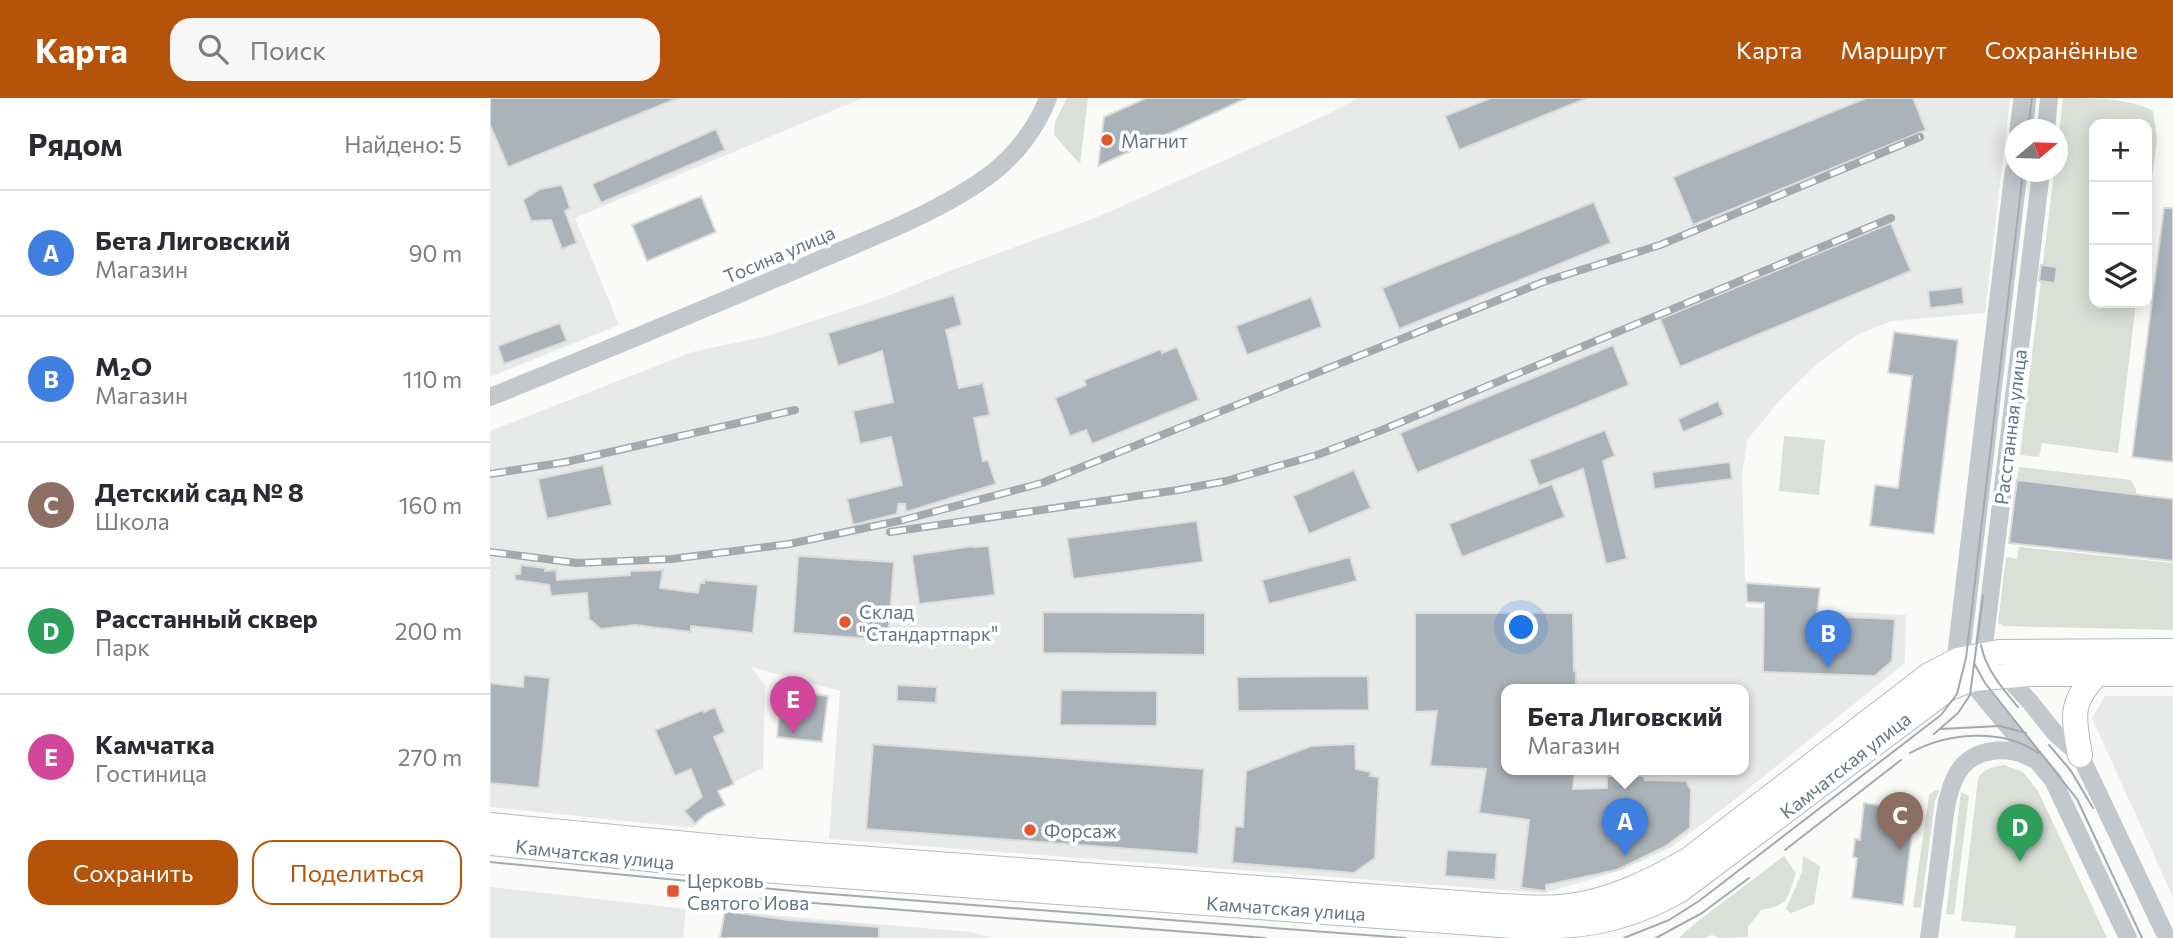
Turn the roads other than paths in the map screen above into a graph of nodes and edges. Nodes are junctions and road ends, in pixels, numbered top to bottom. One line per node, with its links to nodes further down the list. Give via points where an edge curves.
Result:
1 (1048, 98): 8 (street, Тосина улица, via 1007,161 958,195 883,232)
2 (2025, 98): 4 (street)
3 (2049, 98): 5 (street)
4 (2022, 119)
5 (2047, 119)
6 (2015, 182): 11 (street, Расстанная улица)
7 (2040, 182): 10 (street, Расстанная улица)
8 (490, 397)
9 (2173, 651): 10 (main road)
10 (1983, 654): 11 (main road); 14 (street)
11 (1965, 670): 14 (main road, Камчатская улица); 16 (street); 17 (main road, Камчатская улица, via 1929,675 1688,860 1647,883 1563,907 750,850); 18 (main road, Камчатская улица, via 1680,890 1639,911 1581,926 1513,926 748,869)
12 (2097, 674): 13 (main road, Камчатская улица); 14 (main road, Камчатская улица); 15 (main road, via 2080,695 2073,714)
13 (2173, 674)
14 (2007, 676): 15 (street)
15 (2080, 755): 21 (street)
16 (2039, 762): 19 (street, via 2015,751 1998,750 1972,758 1958,772 1947,803); 20 (street, via 2058,790)
17 (490, 825)
18 (490, 843)
19 (1929, 938)
20 (2128, 938)
21 (2167, 938)

